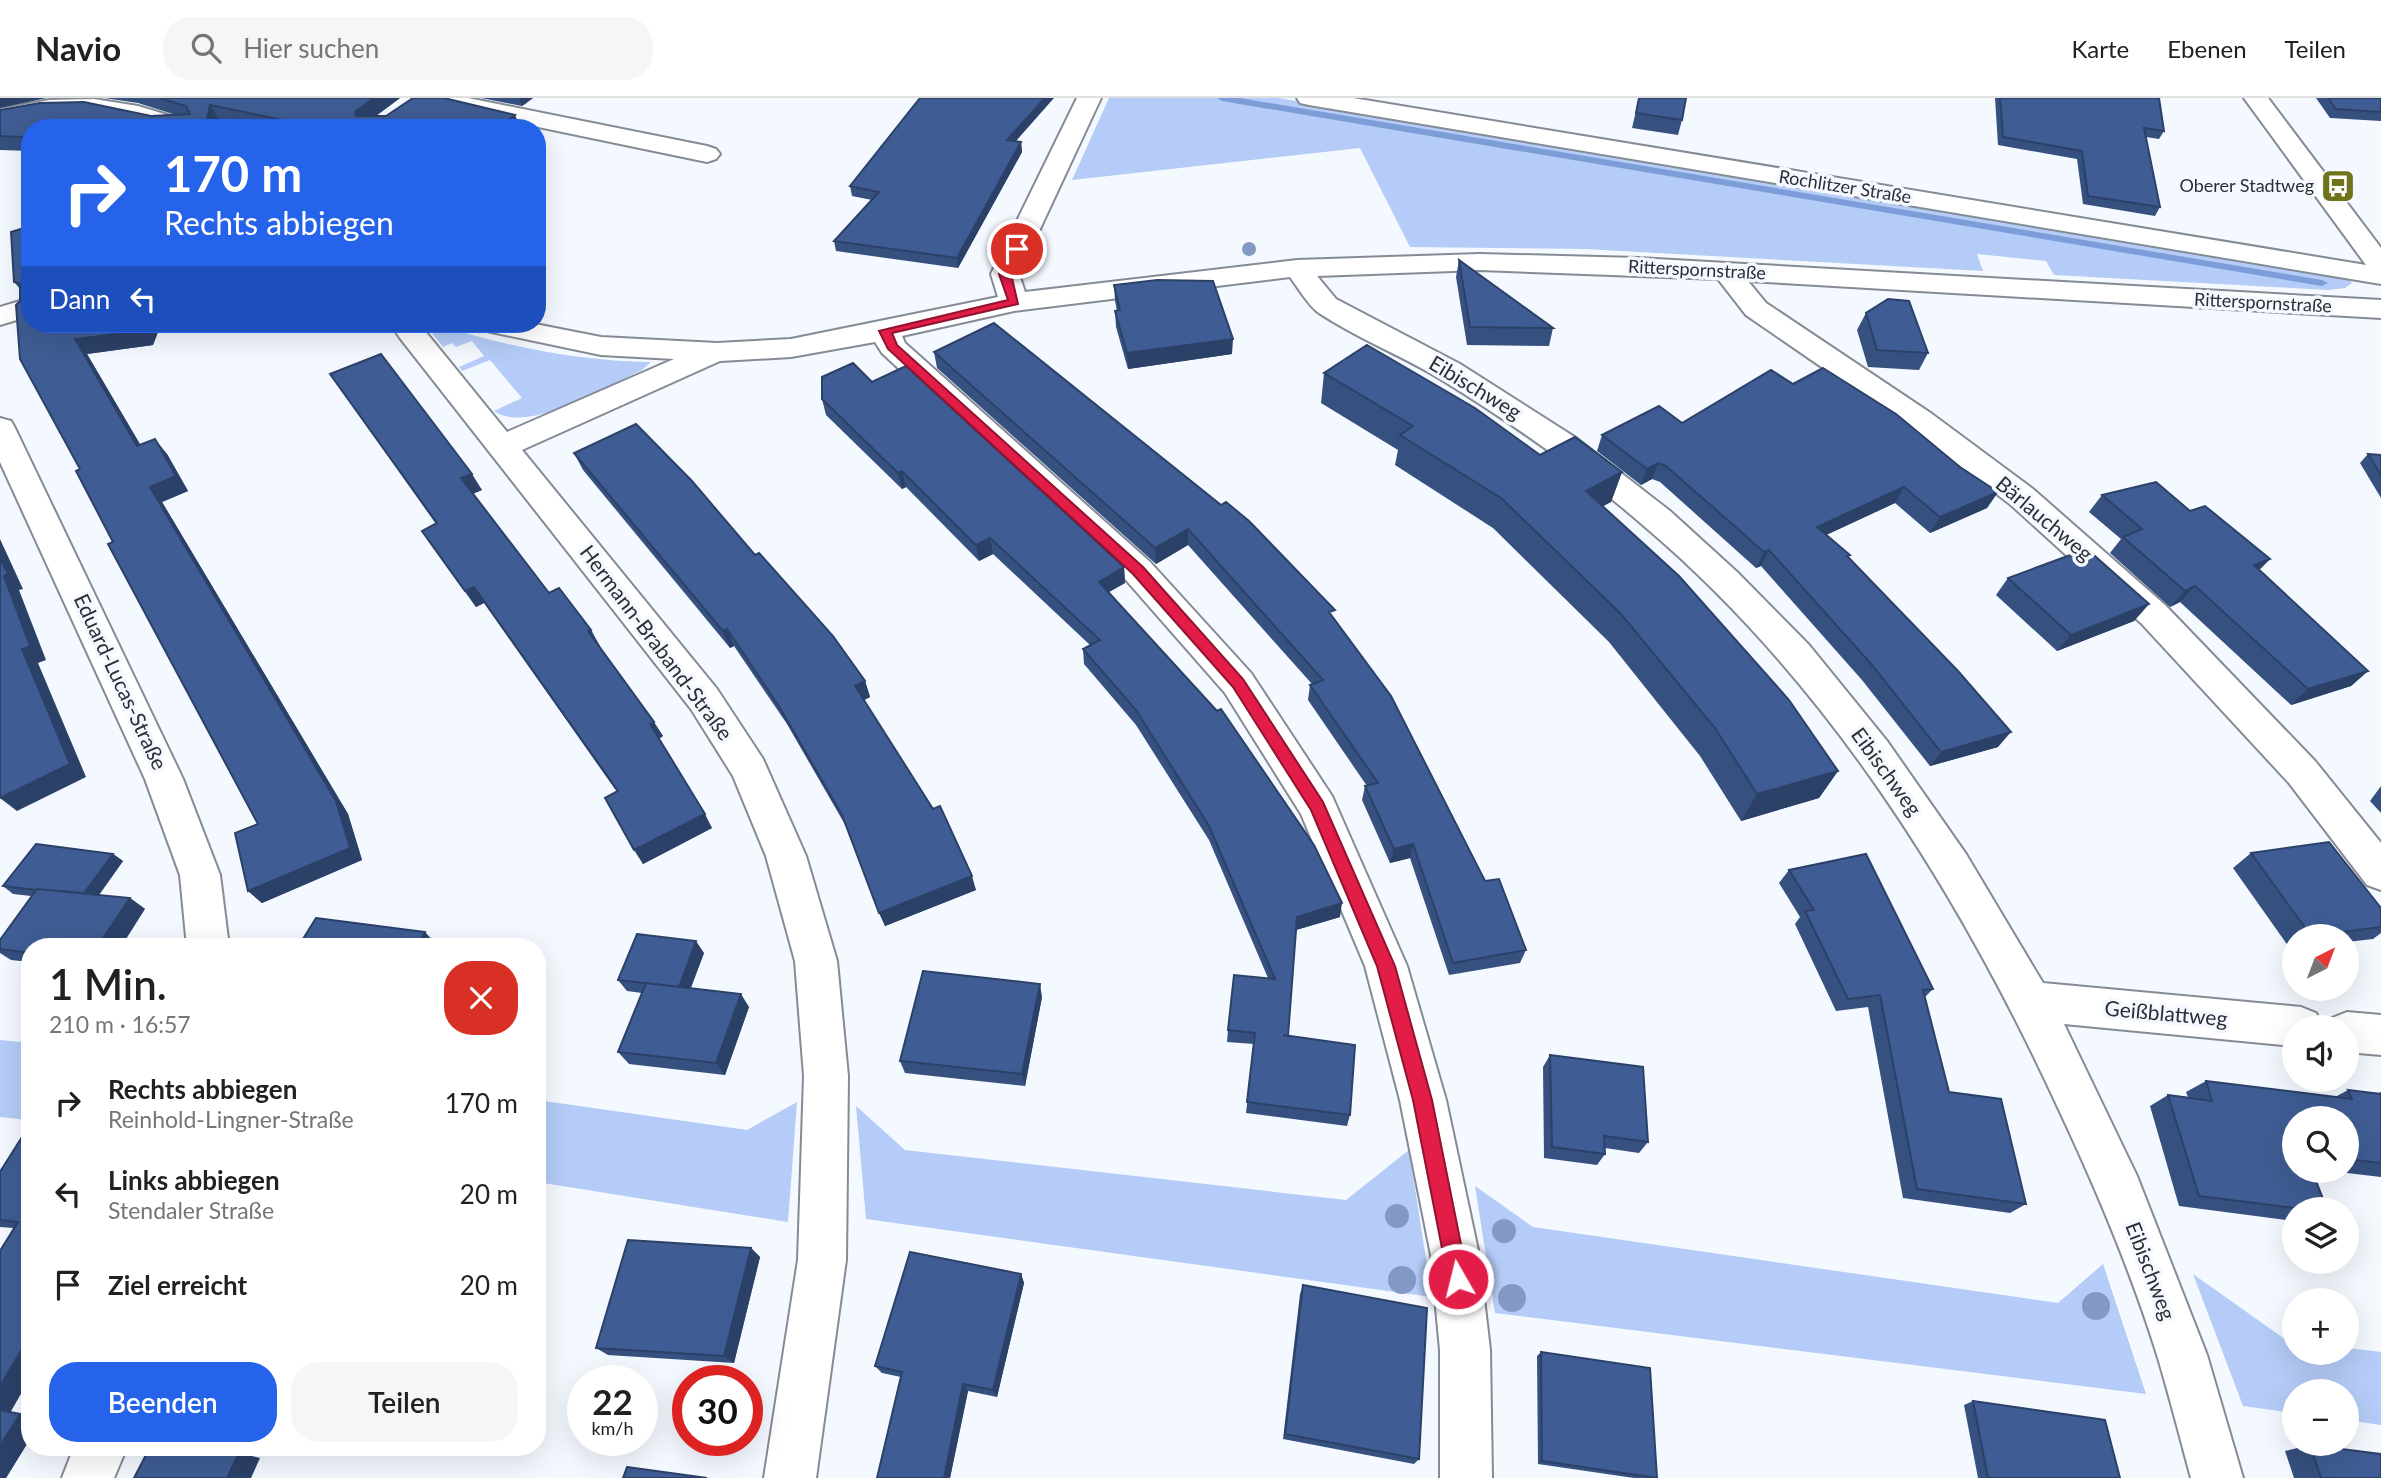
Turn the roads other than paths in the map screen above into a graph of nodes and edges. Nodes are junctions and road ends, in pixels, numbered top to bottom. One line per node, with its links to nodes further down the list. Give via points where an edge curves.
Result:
1 (1089, 98): 14 (street, via 1005,274)
2 (1309, 98): 13 (street, Rochlitzer Straße)
3 (2256, 98): 10 (street)
4 (420, 100): 7 (street)
5 (0, 116): 6 (street, via 94,105 141,111)
6 (162, 119)
7 (521, 119)
8 (546, 124): 9 (street)
9 (707, 154)
10 (2381, 267)
11 (1297, 268): 12 (street, Ritterspornstraße, via 1561,263); 14 (street, Ritterspornstraße); 26 (street, Eibischweg, via 1326,305 1449,371 1565,445 1658,519 1725,581 1797,655 1874,752 1952,866)
12 (1726, 271): 15 (street, Ritterspornstraße); 24 (street, Bärlauchweg, via 1756,309 2012,489 2153,614 2302,772)
13 (2381, 276)
14 (1014, 302): 18 (street, Ritterspornstraße)
15 (2381, 309)
16 (21, 310): 17 (street)
17 (0, 316)
18 (885, 331): 21 (street, Ritterspornstraße, via 791,348); 33 (street, via 892,346 1138,571 1238,683 1318,807 1386,966 1423,1100 1455,1255 1465,1350)
19 (411, 333): 23 (street, Hermann-Braband-Straße)
20 (537, 333): 21 (street, via 601,346)
21 (717, 352): 23 (street)
22 (0, 428): 25 (street, Eduard-Lucas-Straße, via 164,779 200,875)
23 (502, 447): 32 (street, Hermann-Braband-Straße, via 704,699 750,769 786,856 816,961 826,1076 822,1260)
24 (2381, 873)
25 (207, 938)
26 (2031, 1001): 27 (street, Geißblattweg); 34 (street, Eibischweg, via 2114,1176 2182,1355)
27 (2282, 1025)
28 (2359, 1033): 29 (street)
29 (2381, 1035)
30 (98, 1456): 31 (street)
31 (88, 1478)
32 (790, 1478)
33 (1466, 1478)
34 (2217, 1478)

